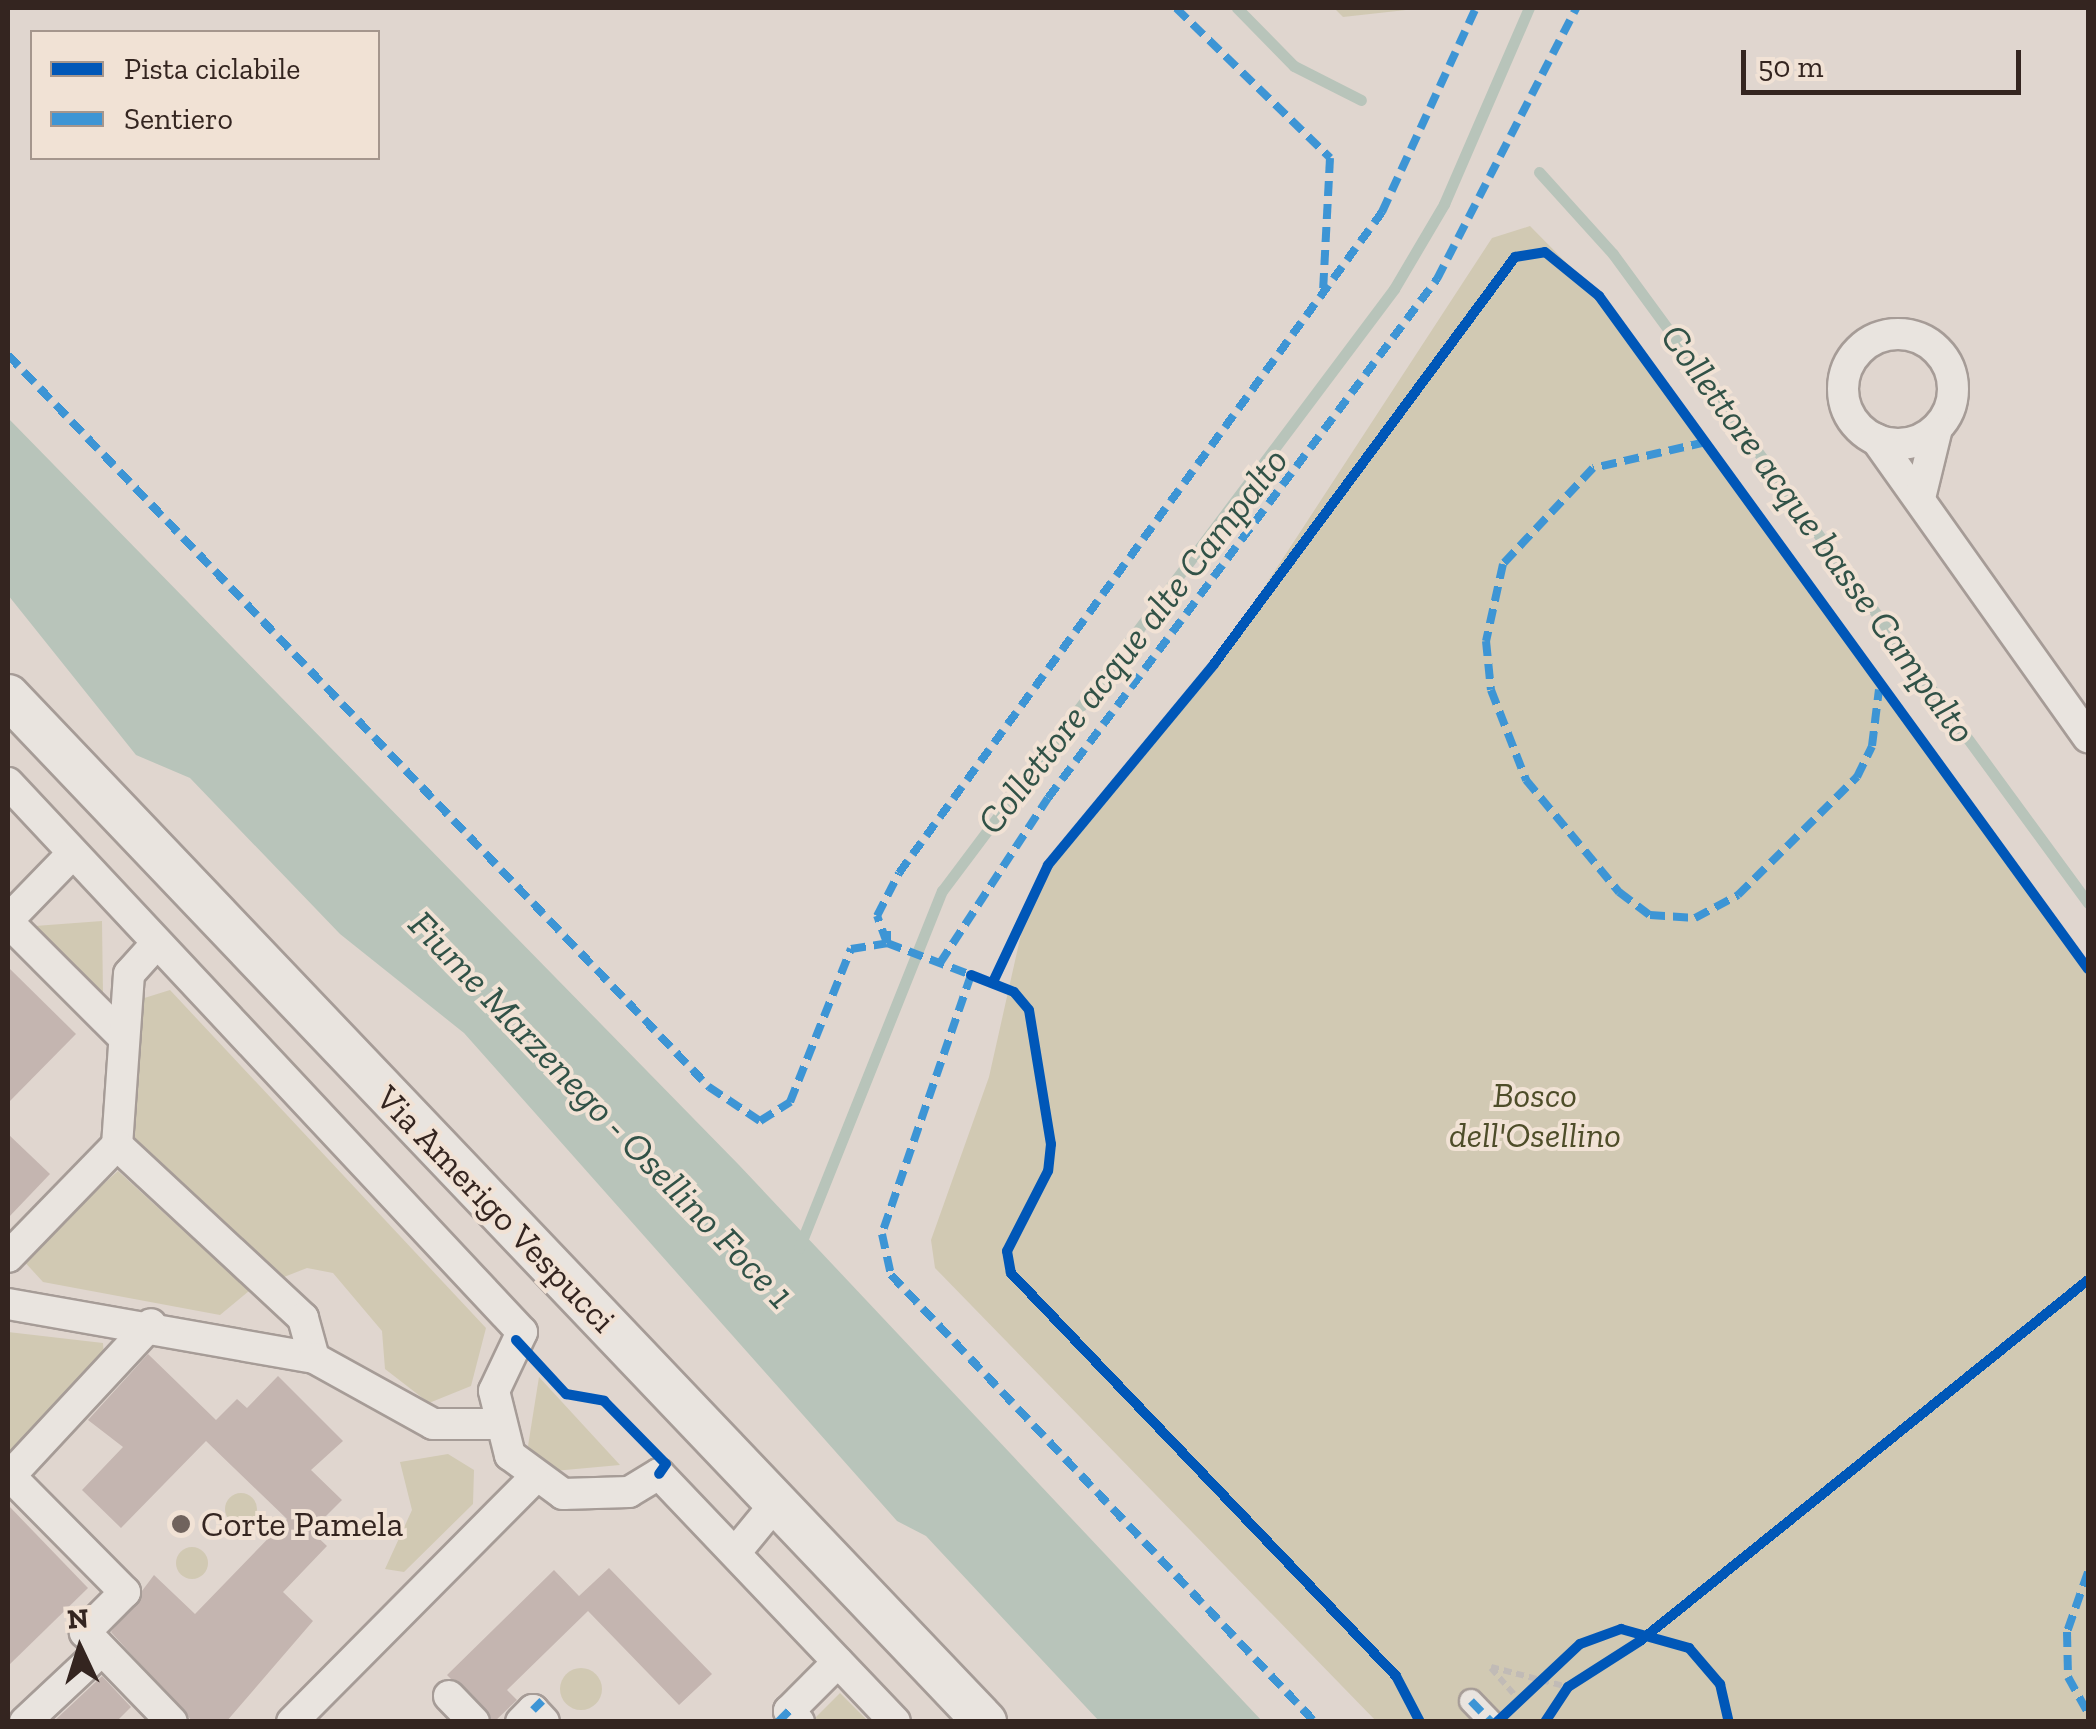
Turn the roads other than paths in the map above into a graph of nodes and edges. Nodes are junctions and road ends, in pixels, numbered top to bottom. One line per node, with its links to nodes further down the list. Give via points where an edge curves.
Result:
1 (1938, 428): 2 (street, via 1909,444); 2 (street, via 1953,383 1940,352 1913,335 1880,336 1854,356 1843,386 1852,418); 3 (street)
2 (1876, 439): 3 (street)
3 (1920, 498): 5 (street)
4 (8, 696): 19 (main road, Via Amerigo Vespucci)
5 (2088, 737)
6 (8, 782): 7 (street)
7 (73, 853): 8 (street); 9 (street)
8 (8, 921): 10 (street)
9 (156, 944): 10 (street, via 129,974); 16 (street, via 522,1332 499,1375)
10 (119, 1033): 11 (street)
11 (117, 1146): 12 (street); 15 (street, via 303,1318)
12 (8, 1257)
13 (8, 1304): 14 (street)
14 (151, 1324): 15 (street); 17 (street)
15 (314, 1358): 16 (street, via 433,1424)
16 (497, 1424): 18 (street)
17 (9, 1478): 21 (street, via 125,1592)
18 (533, 1479): 20 (street, via 596,1498 659,1474); 29 (street)
19 (776, 1503): 20 (street); 32 (main road, Via Amerigo Vespucci)
20 (734, 1553): 22 (street)
21 (93, 1641): 27 (street); 28 (street)
22 (838, 1662): 26 (street); 31 (street)
23 (449, 1696): 30 (street)
24 (1471, 1700): 25 (street)
25 (1500, 1716)
26 (789, 1718)
27 (24, 1722)
28 (172, 1722)
29 (292, 1722)
30 (474, 1722)
31 (895, 1722)
32 (985, 1722)

